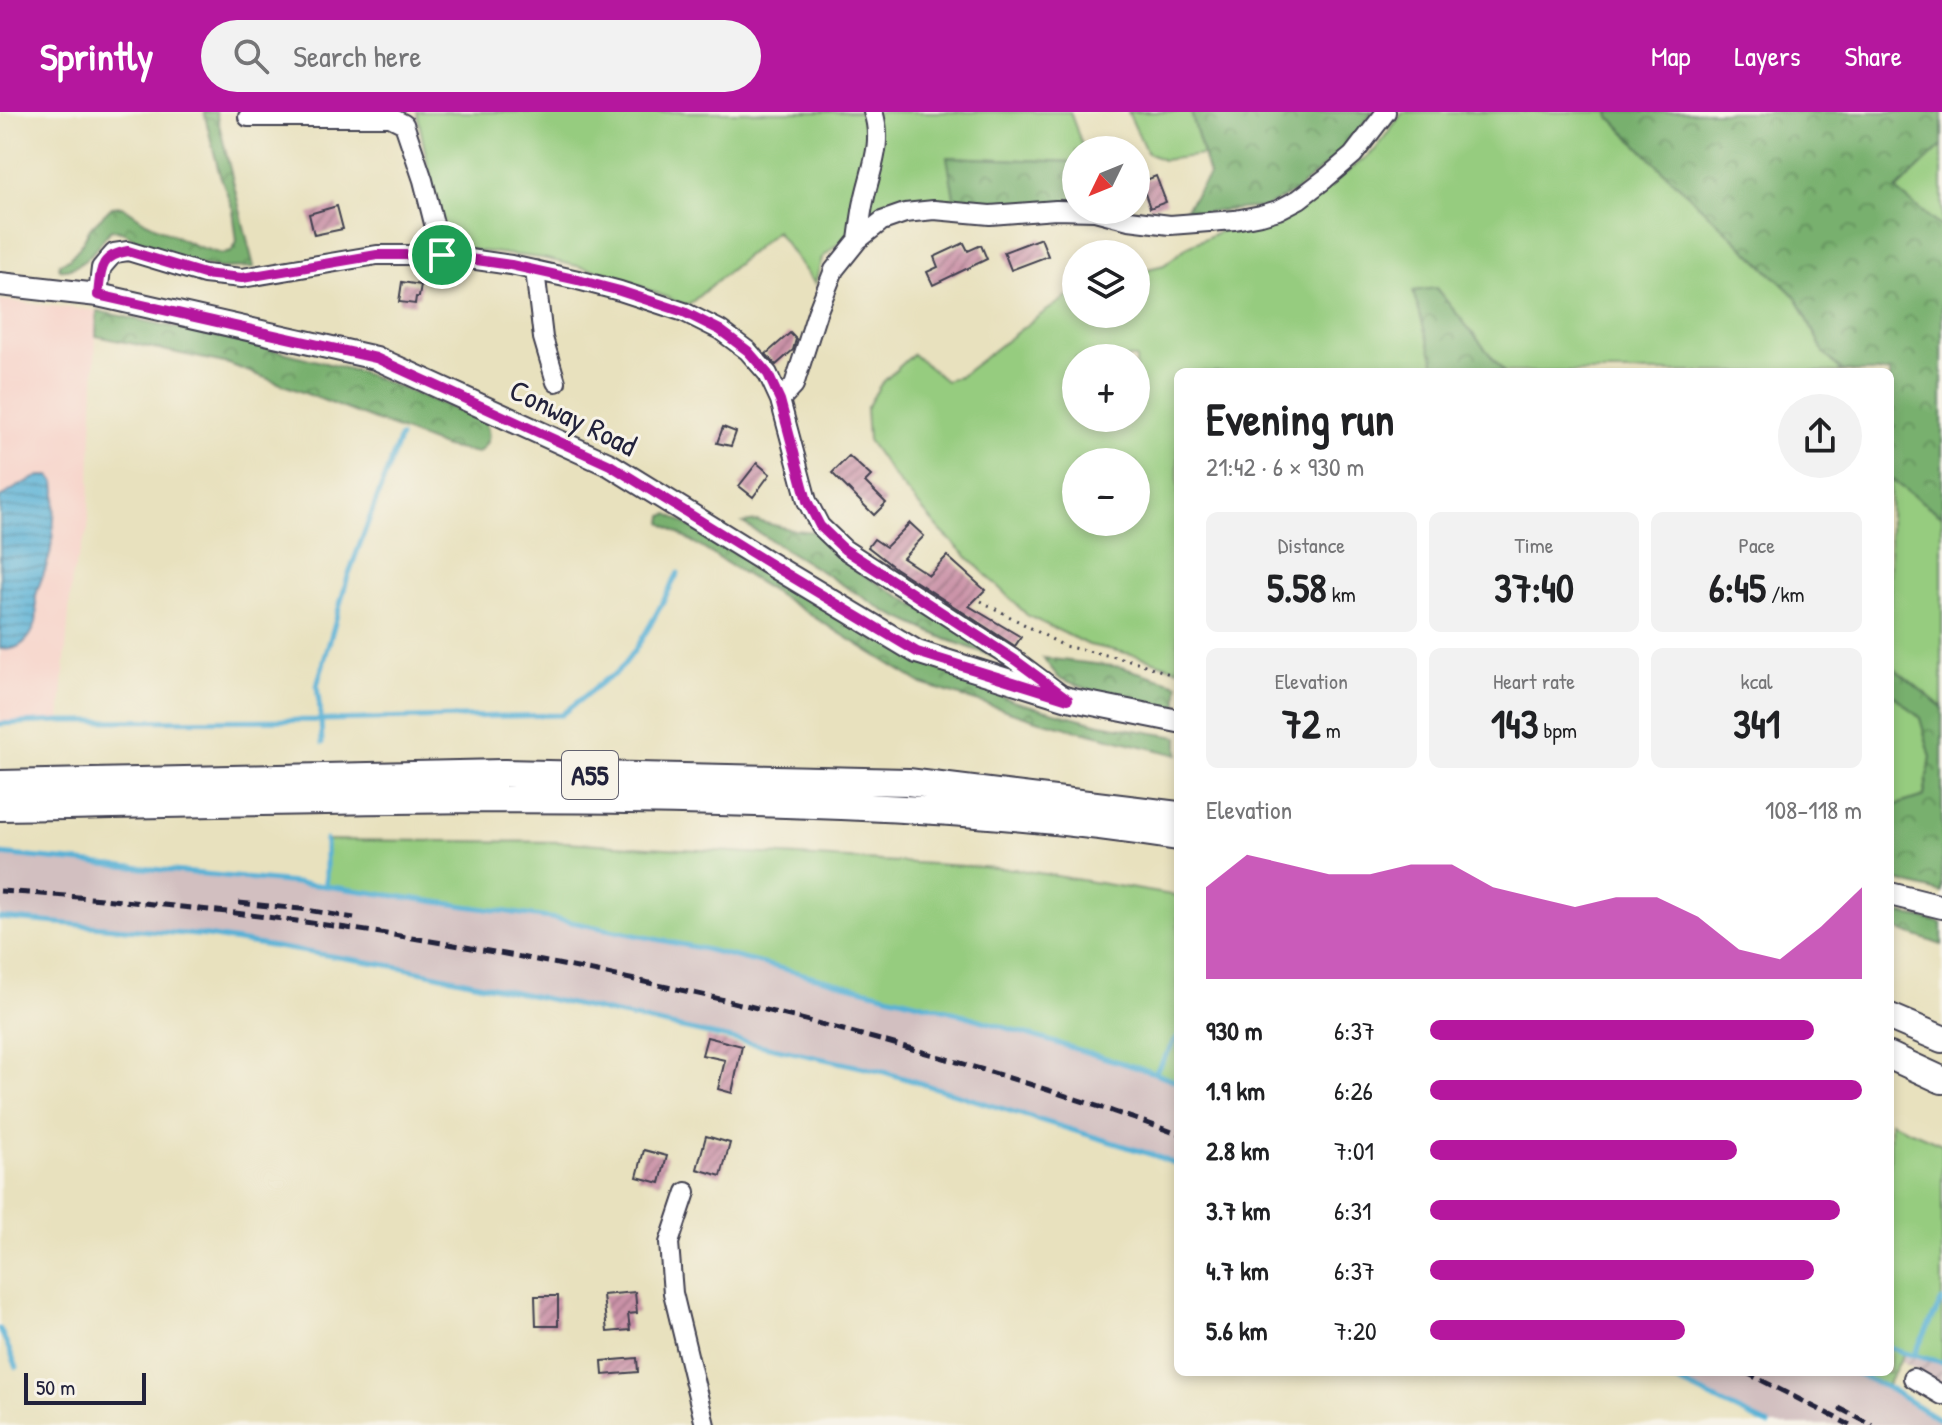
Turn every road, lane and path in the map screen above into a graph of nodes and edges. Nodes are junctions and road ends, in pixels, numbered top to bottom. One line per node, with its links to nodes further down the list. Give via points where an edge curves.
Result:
1 (873, 112): 4 (street, via 878,143)
2 (1386, 112): 4 (street, via 1353,155 1325,179 1299,199 1261,215 1170,225 1095,211 990,215 934,210 882,221)
3 (248, 117): 5 (street, via 390,117 404,124)
4 (858, 240): 10 (street, via 834,270 794,385)
5 (442, 255): 6 (street); 8 (street, via 377,255 242,278 204,274 128,251 114,253 101,268)
6 (535, 270): 9 (street, via 543,338); 10 (street, via 620,291 720,330 768,374)
7 (0, 284): 8 (main road, Conway Road)
8 (98, 295): 13 (main road, Conway Road, via 376,358 610,465 917,652)
9 (556, 382)
10 (780, 400): 13 (street, via 807,501 820,526 844,549)
11 (981, 601): 12 (path, via 1064,646)
12 (1174, 676)
13 (1068, 699): 14 (main road, Conway Road)
14 (1174, 720)
15 (0, 784): 17 (highway, A55, via 503,773 908,782)
16 (0, 807): 18 (highway, A55, via 633,799 967,812)
17 (1174, 815)
18 (1174, 836)
19 (1894, 895): 20 (main road)
20 (1942, 907)
21 (1894, 1016): 23 (highway)
22 (1894, 1017): 24 (highway)
23 (1942, 1033)
24 (1942, 1039)
25 (1894, 1050): 27 (highway)
26 (1894, 1058): 28 (highway)
27 (1942, 1069)
28 (1942, 1080)
29 (686, 1192): 32 (street, via 669,1243 673,1293)
30 (1913, 1378): 31 (street)
31 (1942, 1395)
32 (705, 1425)

